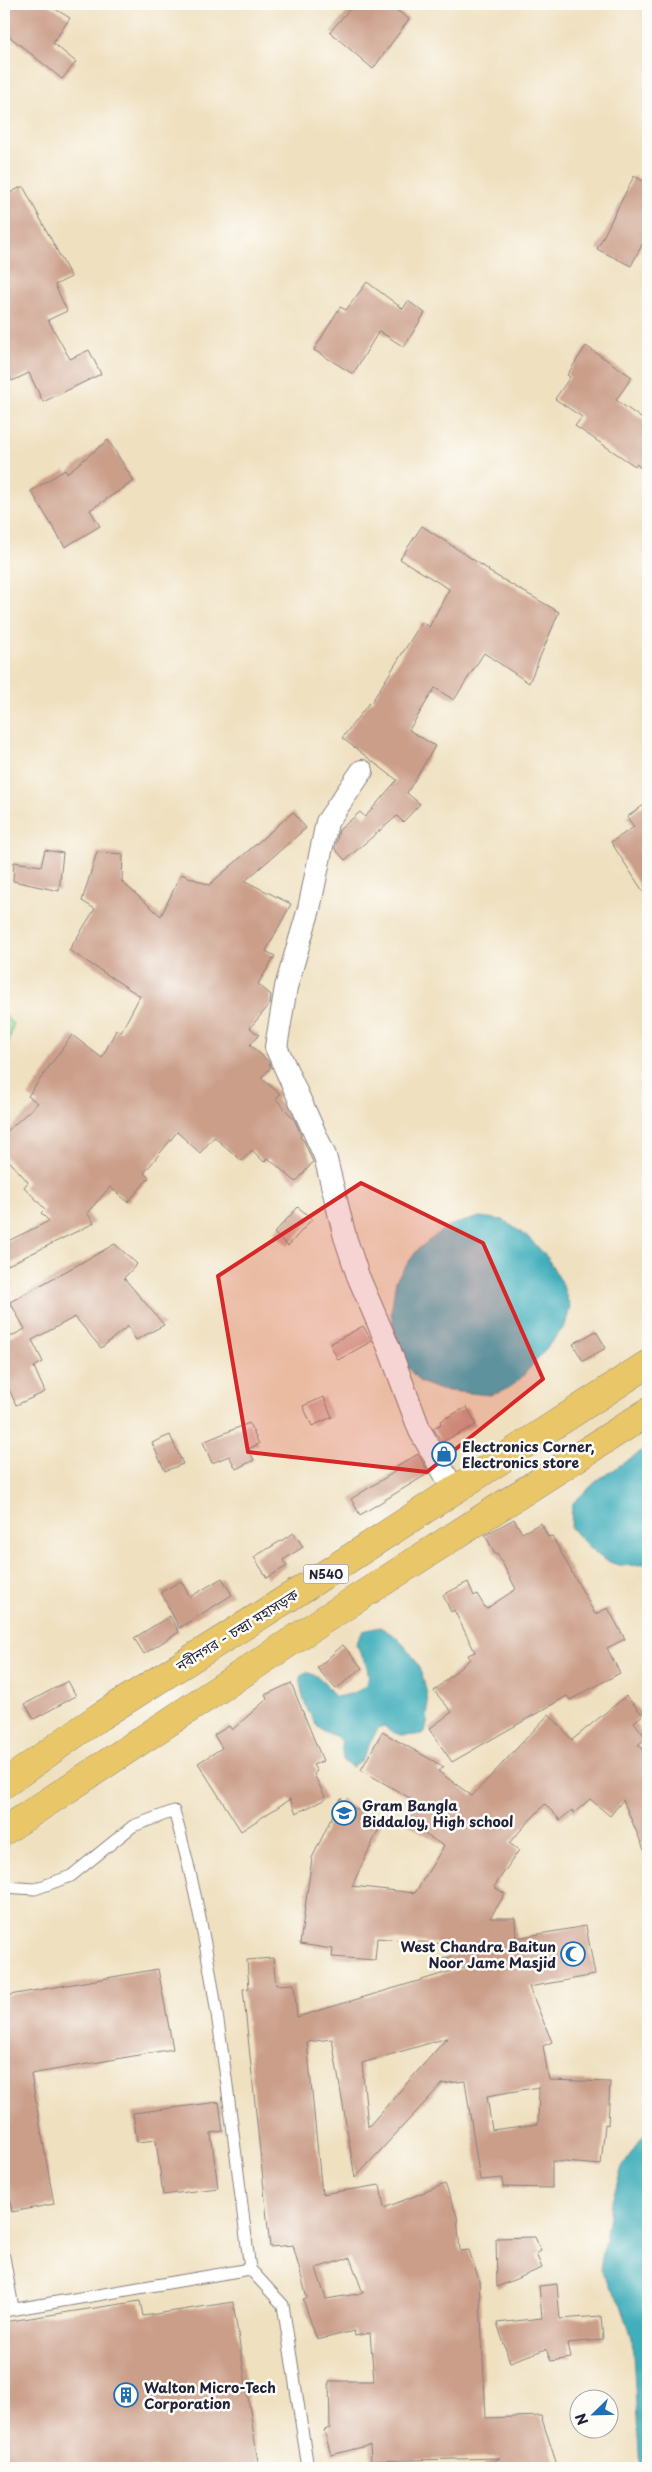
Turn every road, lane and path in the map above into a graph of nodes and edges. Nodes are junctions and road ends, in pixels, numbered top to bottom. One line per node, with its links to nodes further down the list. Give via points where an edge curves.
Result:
1 (362, 771): 4 (street, via 328,822 309,909 286,987 276,1047 325,1156 358,1276 420,1431)
2 (648, 1364): 4 (highway, নবীনগর - চন্দ্রা মহাসড়ক / N540)
3 (648, 1412): 6 (highway, N540)
4 (454, 1490): 5 (highway, নবীনগর - চন্দ্রা মহাসড়ক / N540, via 99,1717)
5 (4, 1784)
6 (4, 1831)
7 (4, 1887): 9 (lane, via 35,1889 71,1876 134,1826 174,1811 192,1872 211,1974)
8 (4, 2257): 10 (lane)
9 (250, 2269): 10 (lane); 11 (lane, via 283,2305)
10 (8, 2310)
11 (308, 2468)

